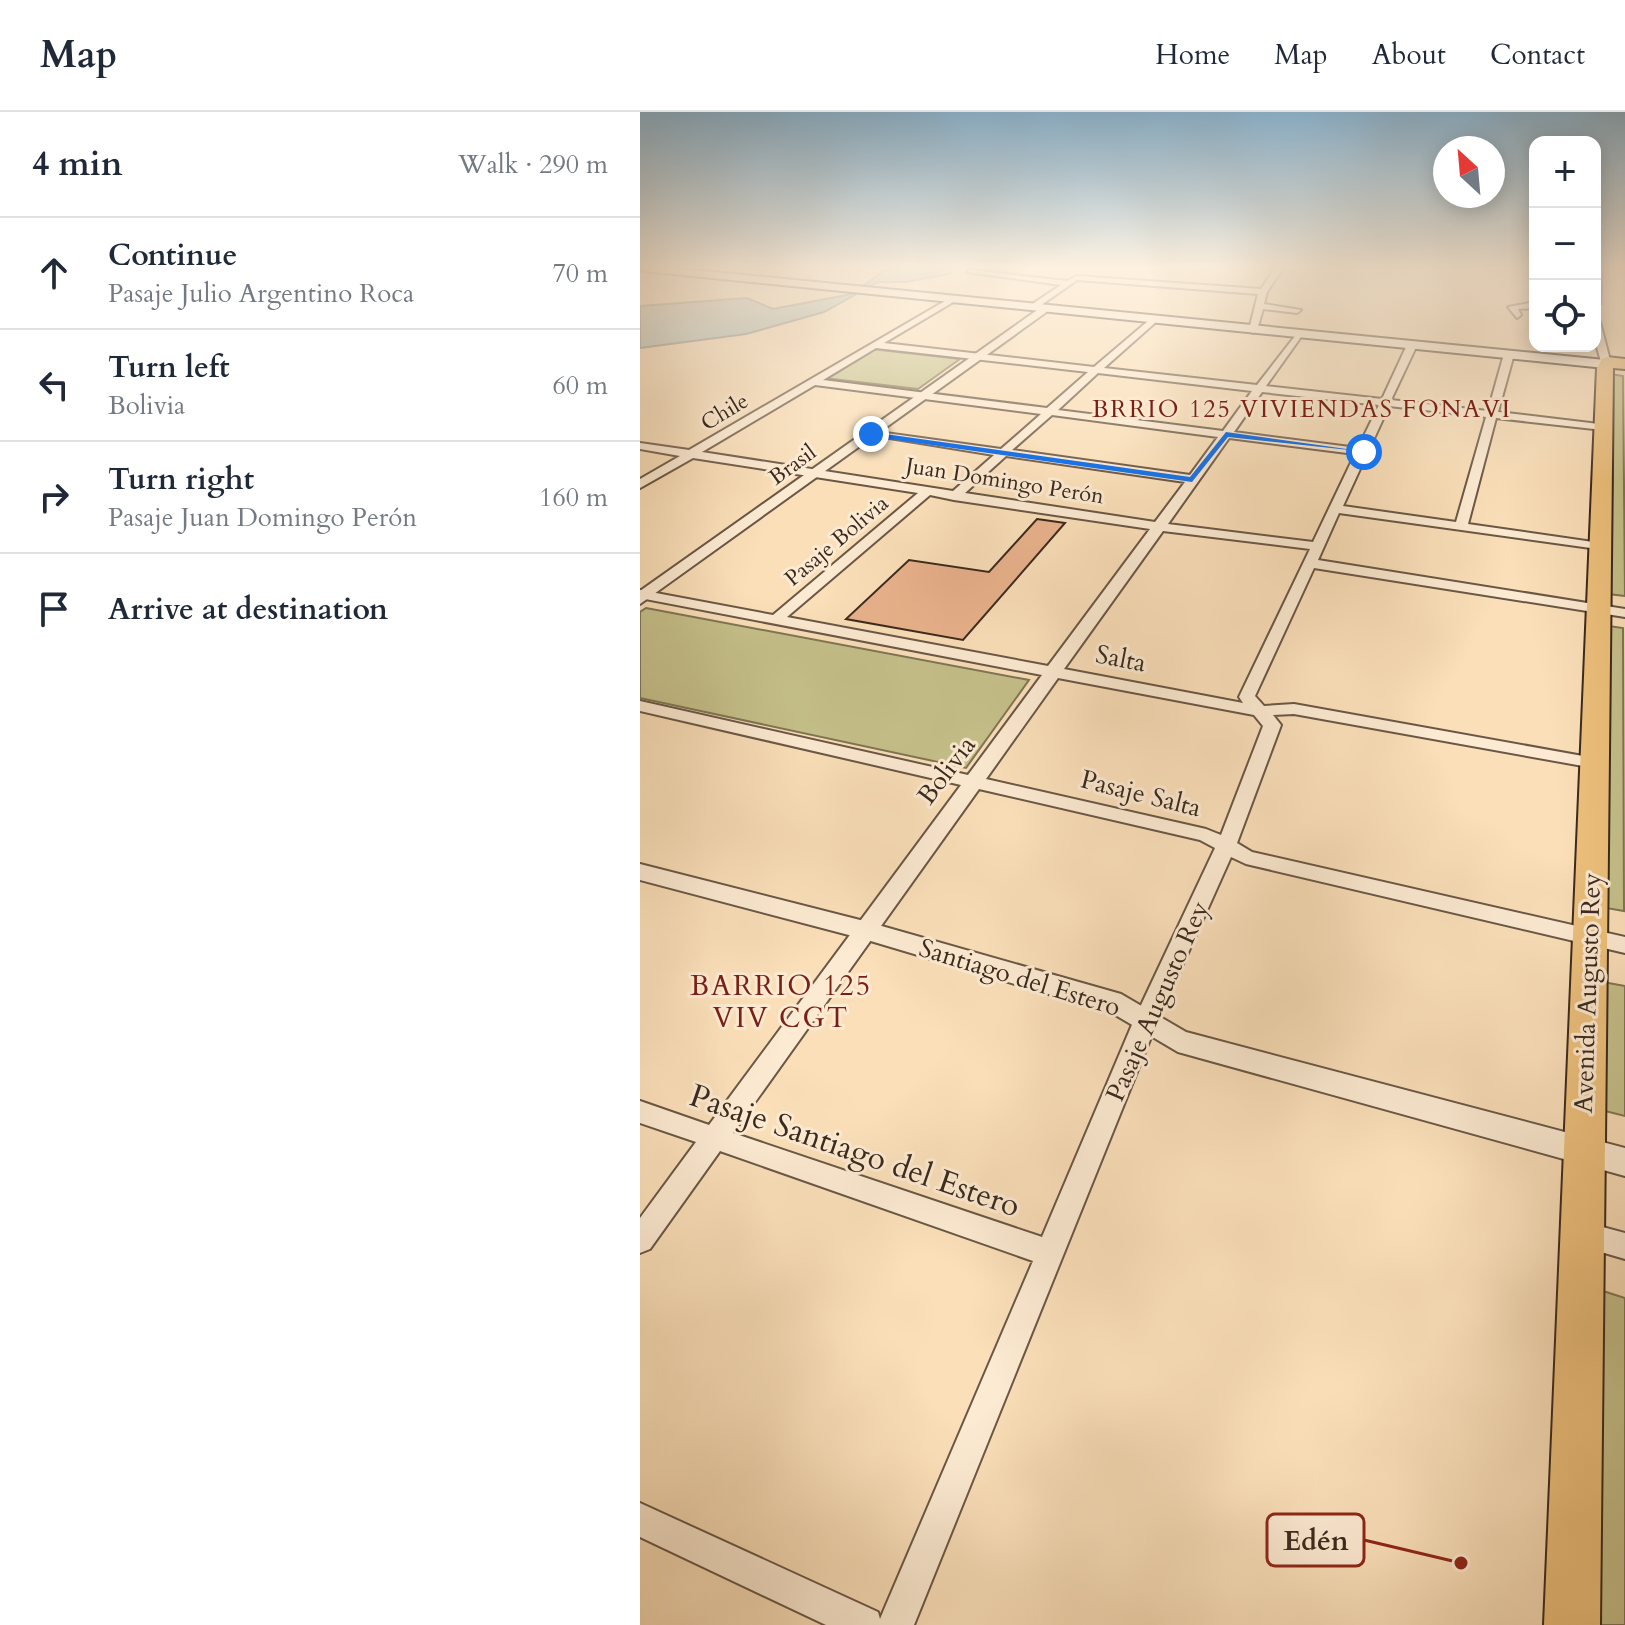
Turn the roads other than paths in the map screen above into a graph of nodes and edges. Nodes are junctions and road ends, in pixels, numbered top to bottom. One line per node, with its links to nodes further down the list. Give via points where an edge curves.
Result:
1 (884, 339): 7 (street, Chile)
2 (1002, 339): 10 (street, Brasil)
3 (1133, 339): 12 (street)
4 (1296, 339): 14 (street, Bolivia)
5 (1346, 339): 8 (main road)
6 (1602, 339): 11 (street)
7 (873, 345): 10 (street); 13 (street, Chile)
8 (1412, 345): 9 (main road); 16 (street, Pasaje Augusto Rey)
9 (1509, 354): 11 (main road); 18 (street)
10 (979, 357): 12 (street); 15 (street, Brasil)
11 (1614, 365): 19 (main road, Avenida Augusto Rey)
12 (1097, 371): 14 (street); 17 (street)
13 (810, 381): 15 (street); 24 (street, Chile)
14 (1261, 390): 16 (street); 21 (street, Bolivia)
15 (925, 395): 17 (street); 20 (street, Brasil)
16 (1386, 403): 18 (street); 23 (street, Pasaje Augusto Rey)
17 (1049, 412): 21 (street); 25 (street)
18 (1491, 415): 19 (street); 33 (street)
19 (1603, 427): 35 (main road, Avenida Augusto Rey)
20 (871, 434): 25 (street); 26 (street, Brasil)
21 (1226, 434): 23 (street); 27 (street, Bolivia)
22 (640, 446): 24 (street, Juan Domingo Perón)
23 (1364, 452): 31 (street, Pasaje Augusto Rey)
24 (693, 453): 26 (street, Juan Domingo Perón); 28 (street, Chile)
25 (1002, 453): 27 (street); 30 (street)
26 (817, 473): 29 (street, Juan Domingo Perón); 37 (street, Brasil)
27 (1192, 479): 32 (street, Bolivia)
28 (640, 484)
29 (927, 491): 30 (street, Juan Domingo Perón); 40 (street, Pasaje Bolivia)
30 (954, 496): 32 (street, Juan Domingo Perón)
31 (1336, 509): 33 (street); 34 (street, Pasaje Augusto Rey)
32 (1157, 526): 34 (street, Juan Domingo Perón); 41 (street, Bolivia)
33 (1461, 526): 35 (street)
34 (1317, 546): 36 (street, Pasaje Augusto Rey)
35 (1600, 547): 38 (main road, Avenida Augusto Rey)
36 (1309, 563): 38 (street); 43 (street, Pasaje Augusto Rey, via 1247,697)
37 (642, 596): 40 (street, Salta)
38 (1598, 608): 39 (street); 44 (main road, Avenida Augusto Rey)
39 (1625, 613)
40 (774, 621): 41 (street, Salta)
41 (1056, 672): 43 (street, Salta); 45 (street, Bolivia)
42 (640, 706): 45 (street, Pasaje Salta)
43 (1260, 711): 44 (street, Salta, via 1294,709); 46 (street, Pasaje Augusto Rey, via 1272,725)
44 (1594, 763): 49 (main road, Avenida Augusto Rey)
45 (975, 780): 46 (street, Pasaje Salta, via 1206,835); 48 (street, Bolivia)
46 (1226, 846): 49 (street, Pasaje Salta, via 1246,857); 51 (street, Pasaje Augusto Rey)
47 (640, 872): 48 (street, Santiago del Estero)
48 (864, 930): 51 (street, Santiago del Estero, via 1121,1005); 53 (street, Bolivia)
49 (1589, 936): 50 (street, Pasaje Salta); 54 (main road, Avenida Augusto Rey)
50 (1625, 945)
51 (1146, 1020): 54 (street, Santiago del Estero, via 1178,1041); 58 (street, Pasaje Augusto Rey)
52 (640, 1112): 53 (street, Pasaje Santiago del Estero)
53 (715, 1137): 56 (street, Bolivia); 58 (street, Pasaje Santiago del Estero)
54 (1582, 1150): 55 (street, Santiago del Estero); 57 (main road, Avenida Augusto Rey)
55 (1625, 1162)
56 (640, 1240)
57 (1605, 1241): 62 (main road, Avenida Augusto Rey)
58 (1049, 1253): 61 (street, Pasaje Augusto Rey)
59 (640, 1520): 60 (street)
60 (865, 1625)
61 (896, 1625)
62 (1572, 1625)

